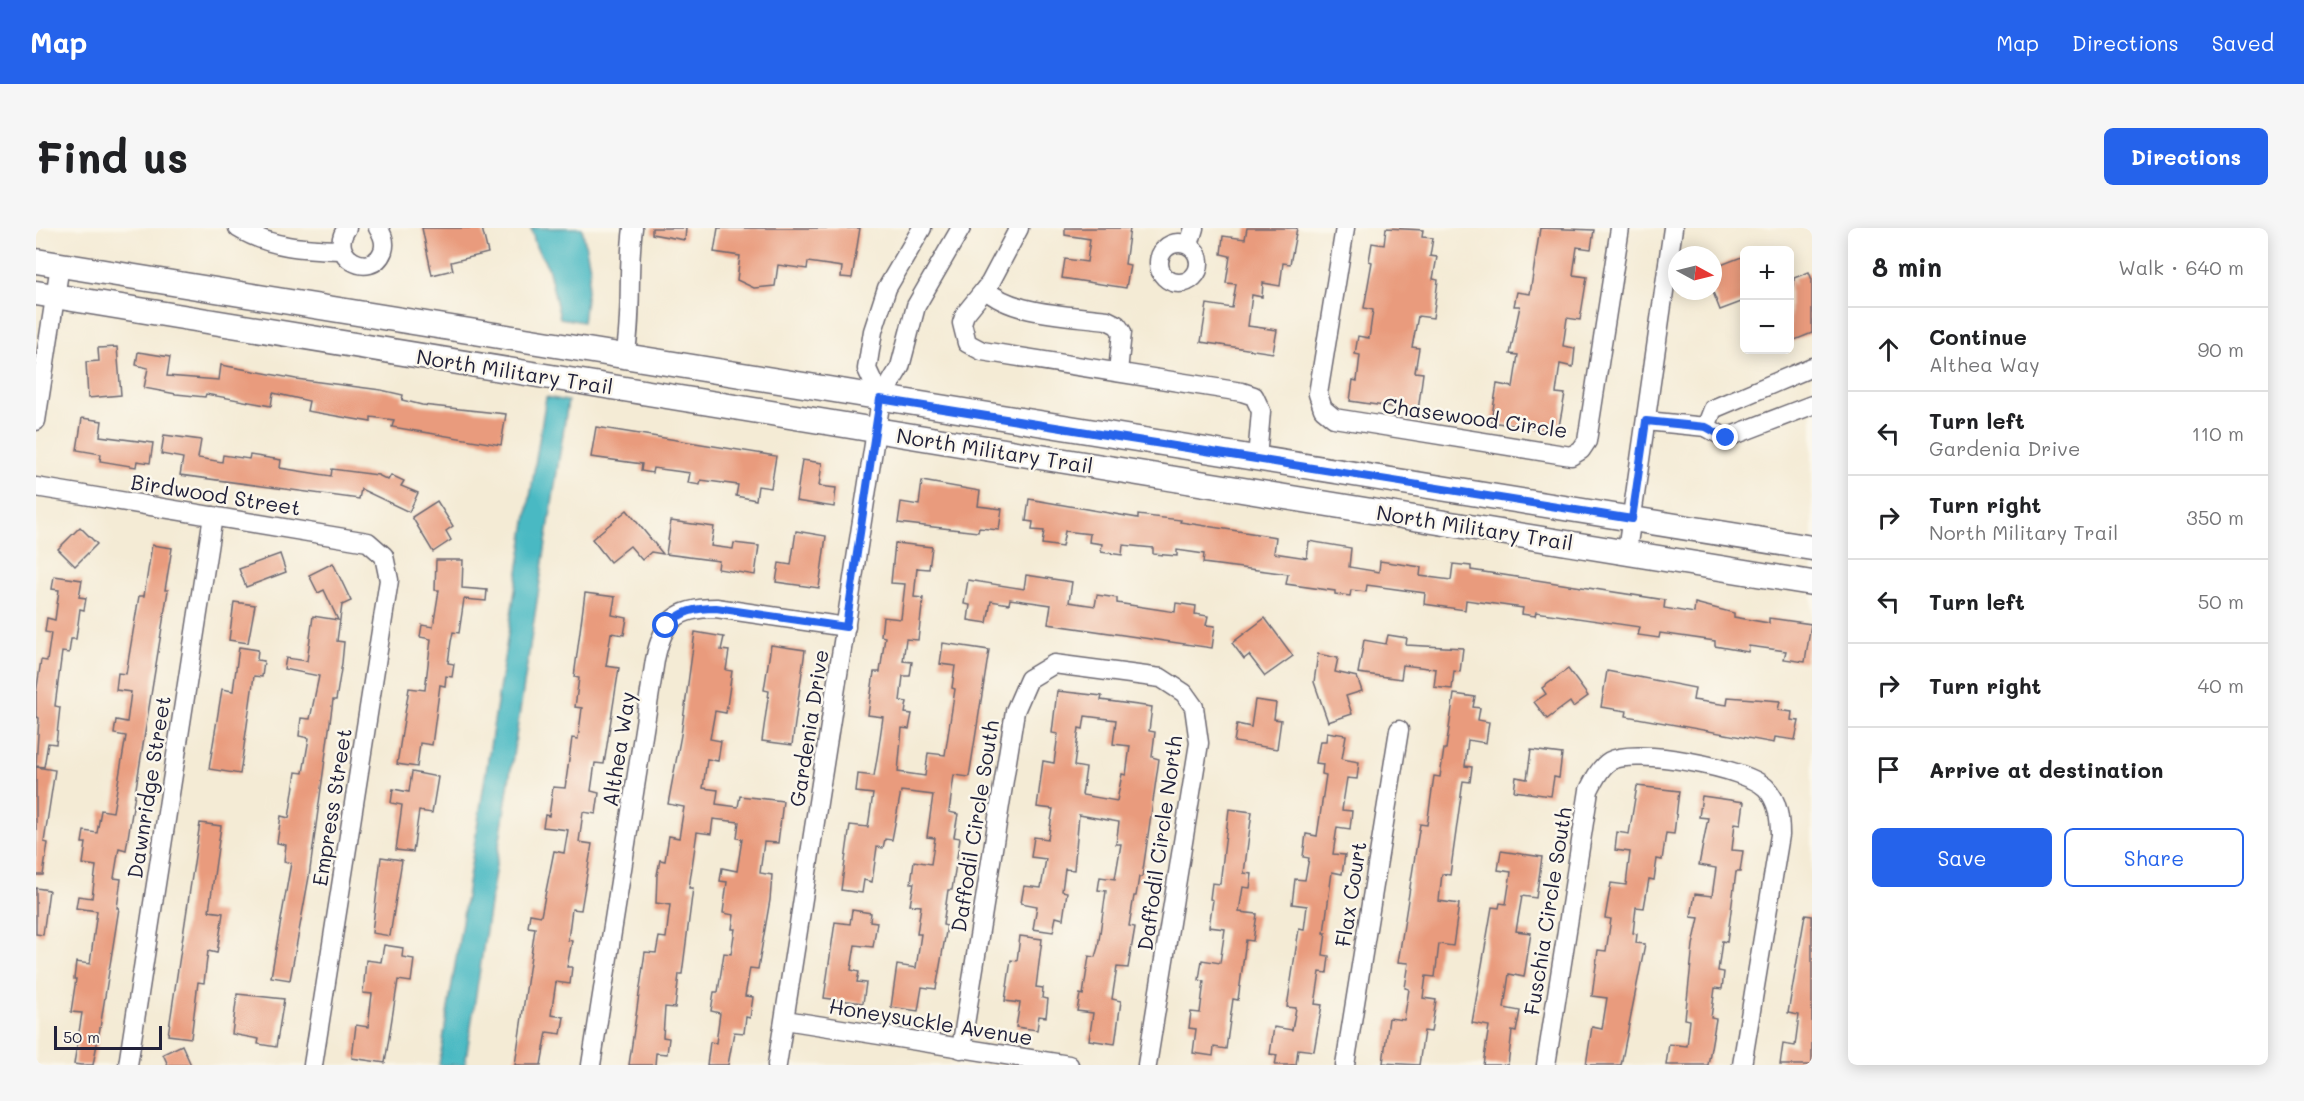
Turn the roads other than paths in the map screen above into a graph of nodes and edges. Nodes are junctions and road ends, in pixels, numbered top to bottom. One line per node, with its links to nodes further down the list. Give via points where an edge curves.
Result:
1 (238, 228): 11 (street, via 290,249)
2 (347, 228): 11 (street, via 342,236)
3 (378, 228): 11 (street, via 384,246 371,263 350,262)
4 (633, 228): 16 (street, via 629,258 630,330)
5 (922, 228): 19 (street, via 887,288 873,331 867,369)
6 (961, 228): 19 (street, Gardenia Drive, via 916,306 900,367)
7 (1019, 228): 14 (street)
8 (1345, 228): 9 (street, Chasewood Circle, via 1318,394 1323,409 1334,418 1571,456 1587,441)
9 (1620, 228)
10 (1673, 228): 22 (street)
11 (342, 250)
12 (36, 261): 13 (main road, North Military Trail)
13 (60, 265): 15 (street); 16 (main road, North Military Trail)
14 (985, 288): 18 (street, via 997,300 1018,307 1107,320 1117,325 1122,332); 18 (street, via 962,323 967,343 973,348)
15 (45, 295): 21 (street); 24 (main road, North Military Trail)
16 (625, 357): 19 (main road, North Military Trail)
17 (1812, 368): 23 (street, via 1713,409)
18 (1118, 372): 25 (street, via 1254,396 1261,411)
19 (880, 399): 24 (street, Gardenia Drive); 25 (main road, North Military Trail)
20 (1812, 405): 23 (street, via 1726,438)
21 (36, 421)
22 (1646, 421): 23 (street); 28 (street)
23 (1706, 427)
24 (876, 430): 30 (main road, North Military Trail); 33 (street, Gardenia Drive)
25 (1257, 459): 28 (main road, North Military Trail)
26 (36, 487): 27 (street, Birdwood Street)
27 (213, 516): 31 (street, Birdwood Street, via 368,542); 38 (street, Dawnridge Street)
28 (1632, 519): 29 (main road, North Military Trail); 30 (street)
29 (1812, 548)
30 (1627, 551): 32 (main road, North Military Trail)
31 (384, 556): 39 (street, Empress Street, via 389,580)
32 (1812, 583)
33 (846, 627): 36 (street, Gardenia Drive); 40 (street, Althea Way, via 716,608 682,612 666,626 655,660)
34 (1090, 668): 37 (street, Daffodil Circle South, via 1054,664 1029,679 1018,698); 43 (street, Daffodil Circle North, via 1161,678 1174,684 1194,707 1198,722 1199,743)
35 (1398, 730): 44 (street, Flax Court)
36 (785, 1020): 37 (street, Honeysuckle Avenue); 41 (street, Gardenia Drive)
37 (961, 1049): 42 (street, Honeysuckle Avenue)
38 (128, 1065)
39 (313, 1065)
40 (591, 1065)
41 (777, 1065)
42 (1069, 1065)
43 (1147, 1065)
44 (1345, 1065)
45 (1546, 1065): 46 (street, Fuschia Circle South, via 1589,790 1612,760 1649,756 1752,778 1766,787 1780,816)
46 (1742, 1065)

